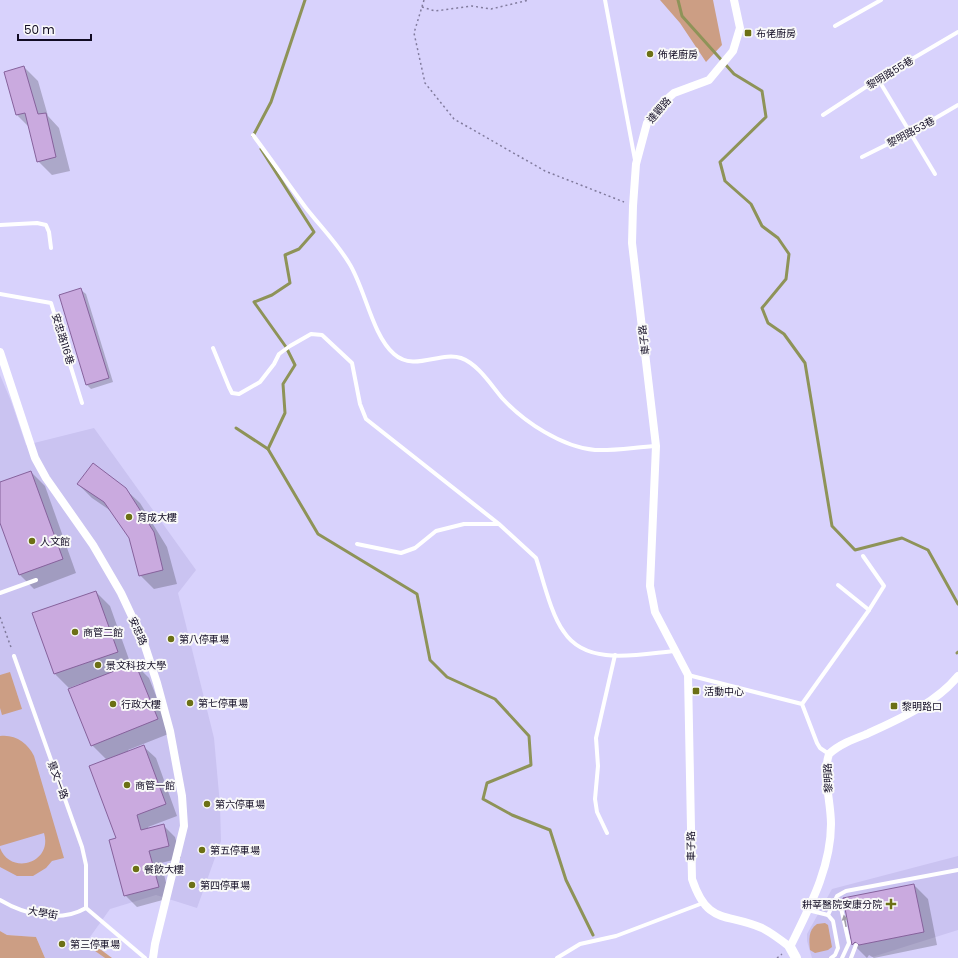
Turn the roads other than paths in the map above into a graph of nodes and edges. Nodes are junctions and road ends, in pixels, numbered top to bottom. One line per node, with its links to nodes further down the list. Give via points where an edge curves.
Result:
1 (605, 0): 12 (lane, 車子路)
2 (734, 0): 12 (street, 達觀路, via 740,28 733,51 709,80 674,93 666,100 647,123)
3 (881, 0): 4 (lane)
4 (835, 26)
5 (958, 32): 6 (lane, 黎明路55巷)
6 (878, 79): 8 (lane, 黎明路55巷); 9 (lane)
7 (958, 105): 9 (lane, 黎明路53巷)
8 (823, 115)
9 (910, 133): 11 (lane, 黎明路53巷); 13 (lane)
10 (253, 135): 20 (lane, via 350,263 384,342 395,355 419,362 445,356 461,358 475,367 515,412 547,434 575,445 595,450)
11 (862, 157)
12 (636, 164): 20 (street, 車子路, via 632,243)
13 (935, 174)
14 (0, 225): 15 (lane, via 46,225)
15 (51, 248)
16 (0, 294): 19 (lane, 安忠路116巷, via 51,303)
17 (213, 348): 21 (lane, via 232,393 239,394 260,382 280,354 290,346 311,334 322,336 352,363 360,404 366,419)
18 (0, 352): 46 (street, 安忠路, via 35,458 93,545 121,593 143,640 170,731 182,796 184,826)
19 (82, 403)
20 (656, 446): 28 (street, 車子路, via 650,586 655,612)
21 (499, 524): 22 (lane, via 464,524 436,531 415,548 401,553); 29 (lane, via 536,558 564,633 587,651)
22 (357, 544)
23 (863, 556): 27 (lane, via 884,586)
24 (36, 580): 26 (lane)
25 (838, 585): 27 (lane)
26 (0, 592)
27 (869, 610): 33 (lane)
28 (675, 651): 29 (lane); 31 (street, 車子路)
29 (615, 655): 35 (lane, via 596,738 598,766 595,799 597,812)
30 (14, 656): 41 (lane, 景文一路, via 82,847 86,865)
31 (688, 675): 33 (lane); 38 (street, 車子路, via 691,865 692,879)
32 (958, 676): 34 (street, 黎明路, via 935,697 904,717)
33 (802, 704): 34 (lane, via 817,743)
34 (829, 754): 40 (street, 黎明路, via 827,767 830,831 824,868)
35 (607, 833)
36 (958, 870): 39 (lane, via 846,891 837,896)
37 (0, 900): 41 (lane, 大學街, via 10,906 63,917)
38 (702, 903): 44 (street, 車子路, via 719,917 762,928); 47 (lane, via 616,936 580,944)
39 (833, 903): 40 (lane); 42 (lane); 50 (lane, one-way to 39, via 849,943 843,912)
40 (810, 907): 42 (lane); 44 (street, 黎明路)
41 (86, 908): 45 (lane)
42 (828, 914): 49 (lane, via 836,927 838,944 837,952)
43 (856, 945): 51 (lane)
44 (790, 947): 48 (street, 車子路)
45 (145, 958)
46 (153, 958)
47 (557, 958)
48 (796, 958)
49 (831, 958)
50 (842, 958)
51 (851, 958)

